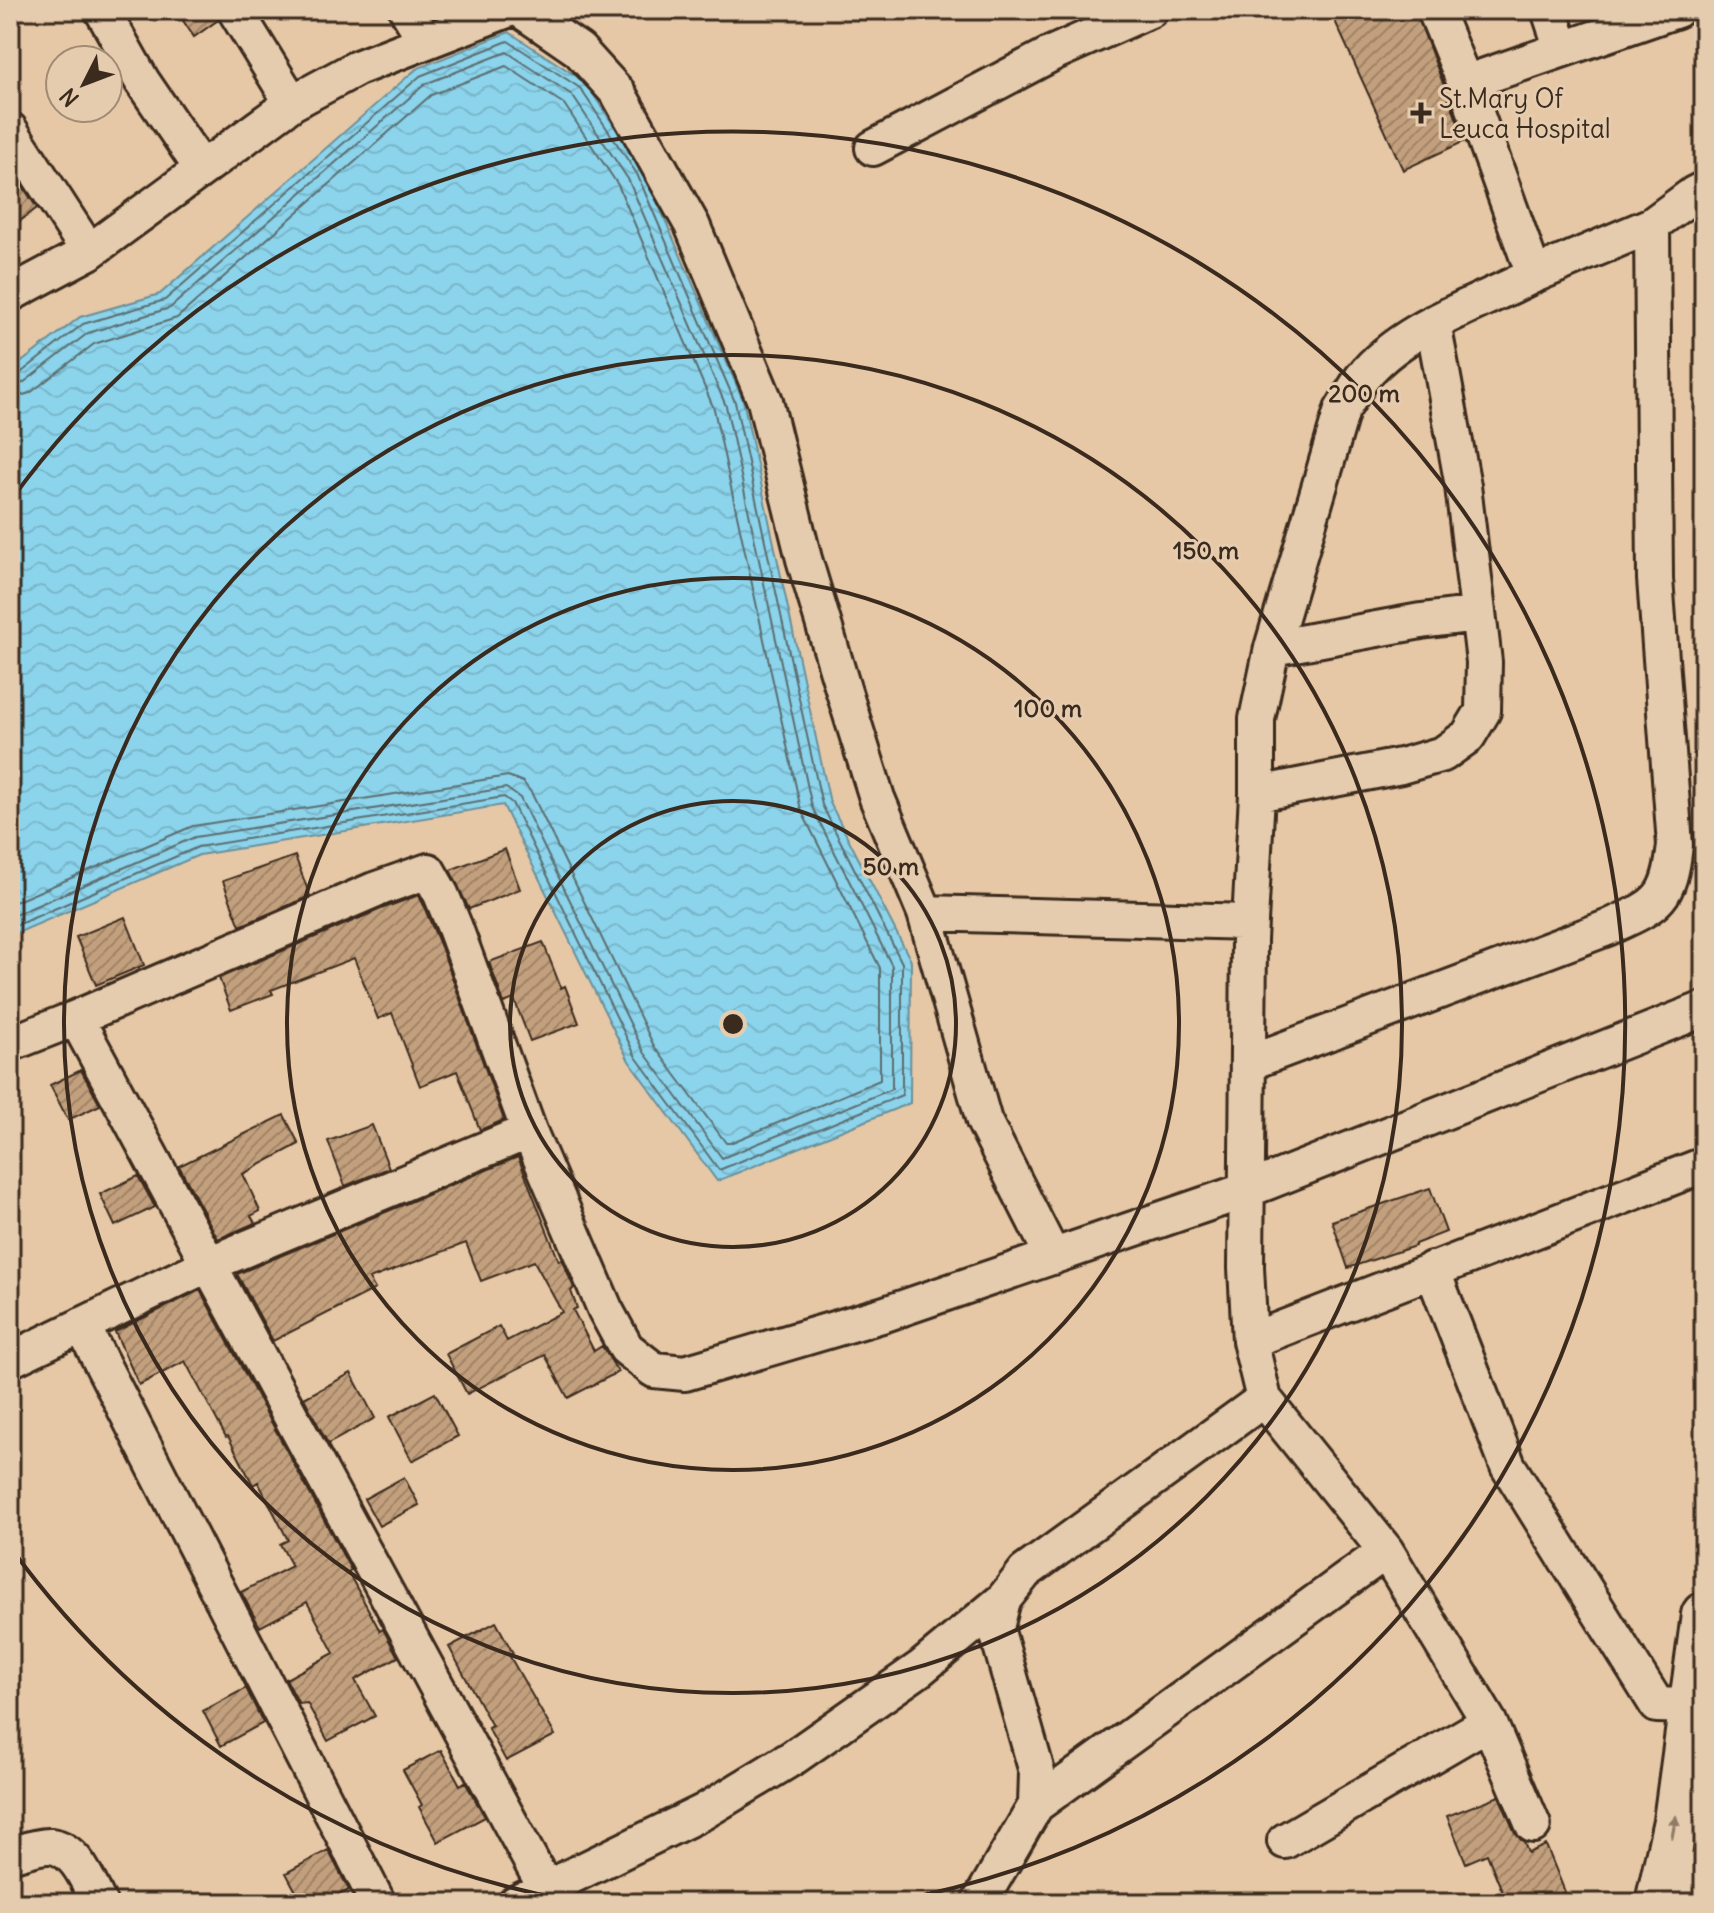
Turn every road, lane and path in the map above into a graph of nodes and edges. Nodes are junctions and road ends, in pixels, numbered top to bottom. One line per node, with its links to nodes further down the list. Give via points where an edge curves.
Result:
1 (102, 10): 16 (street)
2 (235, 10): 13 (street)
3 (407, 10): 10 (street)
4 (507, 10): 10 (street)
5 (521, 10): 26 (street, via 579,50 618,93 692,225 765,401 804,559 877,798)
6 (1150, 10): 15 (street, via 1053,53)
7 (1435, 10): 12 (street)
8 (1549, 10): 11 (street)
9 (1677, 10): 11 (street)
10 (425, 40): 13 (street)
11 (1562, 49): 12 (street)
12 (1465, 83): 20 (street)
13 (292, 103): 16 (street)
14 (10, 130): 19 (street)
15 (873, 148)
16 (202, 169): 19 (street)
17 (1704, 189): 18 (street)
18 (1652, 225): 20 (street); 31 (street, via 1655,579 1675,845 1662,898 1607,928)
19 (89, 252): 21 (street)
20 (1534, 275): 22 (street)
21 (10, 294)
22 (1433, 323): 23 (street, via 1463,486); 24 (street, via 1386,354 1342,410)
23 (1478, 614): 24 (street); 25 (street, via 1483,711 1468,736 1443,754 1401,766)
24 (1272, 648): 25 (street, via 1257,719)
25 (1257, 794): 27 (street)
26 (925, 913): 27 (street); 35 (street, via 984,1121)
27 (1250, 922): 31 (street)
28 (1704, 1009): 34 (street)
29 (76, 1018): 30 (street); 32 (street, via 428,871 455,928); 36 (street)
30 (10, 1044)
31 (1248, 1063): 34 (street)
32 (529, 1131): 35 (street, via 605,1309 626,1348 654,1370 685,1373); 36 (street)
33 (1704, 1165): 37 (street)
34 (1247, 1190): 35 (street); 39 (street)
35 (1053, 1257)
36 (209, 1264): 38 (street); 52 (street)
37 (1432, 1269): 39 (street); 45 (street, via 1508,1466 1657,1705)
38 (82, 1325): 40 (street); 54 (street)
39 (1250, 1341): 41 (street)
40 (10, 1360)
41 (1264, 1399): 42 (street); 43 (street, via 1025,1572)
42 (1386, 1551): 46 (street); 47 (street)
43 (1003, 1600): 47 (street, via 996,1628 1037,1772); 52 (street, via 921,1668 794,1757 703,1812)
44 (1704, 1615): 45 (main road)
45 (1690, 1706): 56 (main road, one-way to 45, via 1676,1821)
46 (1489, 1722): 48 (street); 49 (street)
47 (1036, 1805): 55 (street)
48 (1533, 1825)
49 (1285, 1841)
50 (13, 1854): 53 (street, via 51,1846 69,1854)
51 (1704, 1872): 57 (main road)
52 (531, 1896)
53 (99, 1903)
54 (378, 1903)
55 (979, 1903)
56 (1658, 1903)
57 (1701, 1903)

